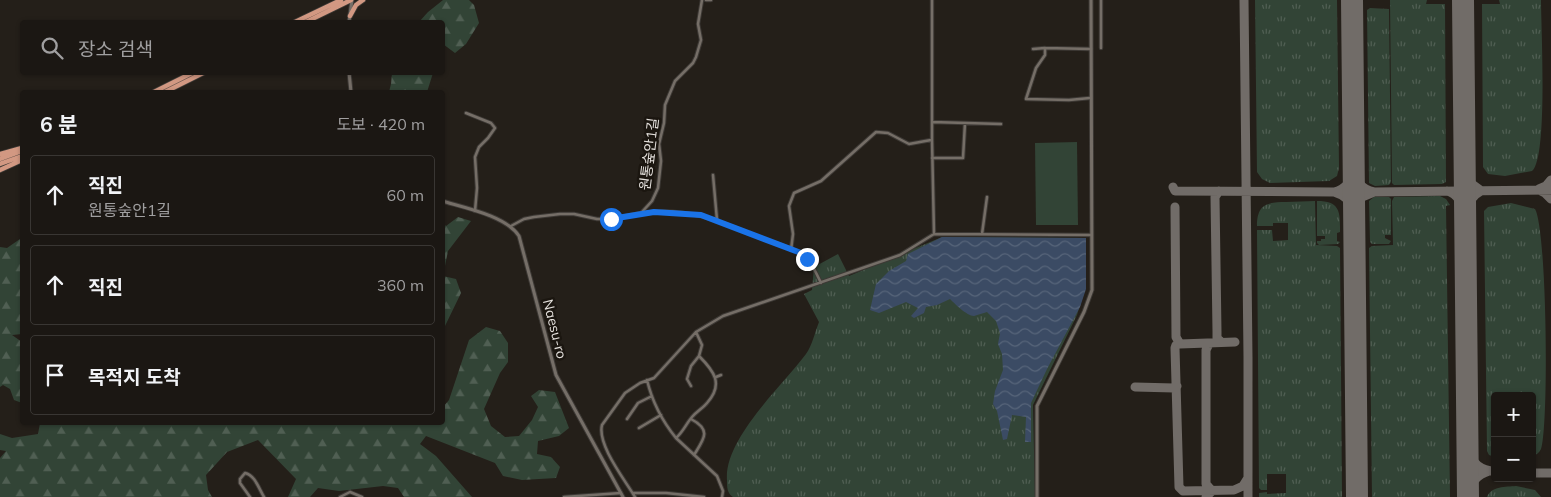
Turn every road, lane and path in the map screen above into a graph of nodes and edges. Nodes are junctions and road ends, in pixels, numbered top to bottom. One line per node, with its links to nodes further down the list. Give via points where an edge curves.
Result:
1 (340, 0): 10 (highway)
2 (702, 0): 42 (street, 원통숲안1길, via 698,24 701,40 696,57 675,81 666,100 659,144 658,188)
3 (706, 0): 4 (street)
4 (711, 0)
5 (932, 0): 25 (street)
6 (1091, 0): 16 (street)
7 (1101, 0): 14 (street)
8 (355, 1): 9 (highway); 11 (highway)
9 (350, 16): 12 (street)
10 (299, 20)
11 (311, 20)
12 (349, 20)
13 (1045, 48): 15 (street); 16 (street); 23 (street, via 1026,99)
14 (1101, 48)
15 (1033, 49)
16 (1091, 49): 23 (street)
17 (188, 75): 20 (highway)
18 (199, 75): 21 (highway)
19 (349, 75): 22 (street)
20 (158, 90)
21 (169, 90)
22 (351, 90)
23 (1090, 98): 47 (street)
24 (466, 113): 41 (street, via 494,124 477,152)
25 (932, 122): 26 (street); 28 (street)
26 (965, 123): 27 (street); 33 (street, via 963,158)
27 (1001, 124)
28 (932, 140): 33 (street); 48 (street, via 909,144 888,133 876,132 821,182 794,193 789,206 793,234)
29 (20, 150): 31 (highway)
30 (20, 151): 34 (highway)
31 (0, 154)
32 (20, 157): 36 (highway)
33 (932, 158): 45 (street)
34 (0, 159)
35 (20, 161): 37 (highway)
36 (0, 164)
37 (0, 170)
38 (713, 175): 43 (street)
39 (987, 197): 46 (street)
40 (445, 202): 41 (street)
41 (475, 210): 44 (street)
42 (641, 213): 43 (street, via 676,212); 44 (street, via 606,219 574,214 538,216)
43 (717, 220): 48 (street)
44 (511, 226): 63 (street, Naesu-ro, via 520,236 556,375)
45 (934, 234): 46 (street); 49 (street, via 900,255)
46 (982, 234): 47 (street)
47 (1091, 235): 74 (street, via 1092,290 1037,406)
48 (791, 250): 49 (street, via 807,259)
49 (821, 283): 50 (street, via 723,316)
50 (696, 332): 51 (street, via 702,344); 54 (street, via 662,371)
51 (699, 356): 53 (street); 55 (street, via 687,379)
52 (721, 375): 53 (street)
53 (716, 377): 59 (street, via 710,399)
54 (647, 380): 56 (street); 64 (street, via 625,393 600,431 604,444)
55 (691, 386)
56 (652, 396): 57 (street); 58 (street, via 638,403)
57 (661, 415): 60 (street); 61 (street)
58 (627, 418)
59 (691, 419): 61 (street); 62 (street, via 699,423 704,433)
60 (640, 428)
61 (676, 438): 62 (street)
62 (694, 455): 73 (street, via 717,476)
63 (621, 493): 69 (street); 70 (street, Naesu-ro)
64 (633, 493): 71 (street); 72 (street)
65 (250, 497): 66 (street, via 240,483 245,473 253,477)
66 (264, 497)
67 (340, 497): 68 (street, via 350,492)
68 (362, 497)
69 (564, 497)
70 (623, 497)
71 (635, 497)
72 (704, 497)
73 (722, 497)
74 (1037, 497)

